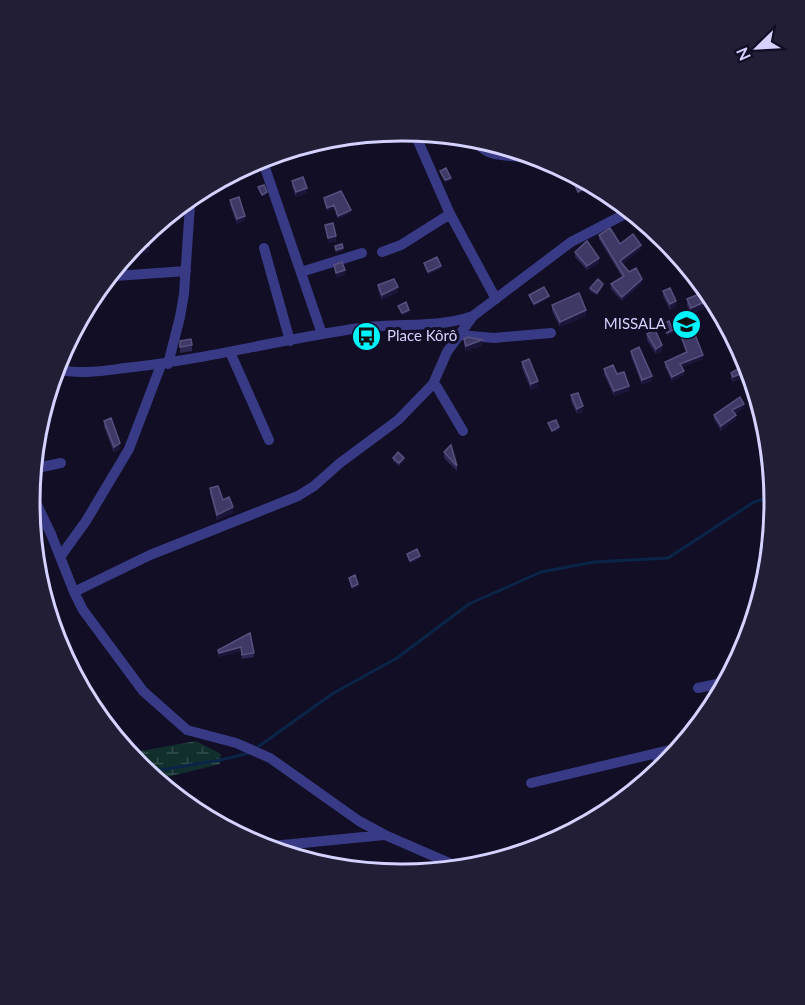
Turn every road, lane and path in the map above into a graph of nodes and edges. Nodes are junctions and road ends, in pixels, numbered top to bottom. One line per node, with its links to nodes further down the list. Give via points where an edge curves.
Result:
1 (418, 141): 6 (street)
2 (483, 150): 3 (street)
3 (503, 155)
4 (265, 168): 12 (street)
5 (190, 210): 11 (street)
6 (450, 214): 9 (street); 14 (street)
7 (623, 215): 14 (street, via 570,242)
8 (264, 248): 19 (street)
9 (382, 252)
10 (362, 253): 12 (street)
11 (186, 271): 13 (street); 21 (street, via 180,317)
12 (301, 272): 17 (street)
13 (120, 276)
14 (496, 299): 15 (street)
15 (473, 316): 17 (street, via 455,323 362,327); 18 (street)
16 (551, 333): 18 (street, via 494,338)
17 (322, 334): 19 (street)
18 (460, 335): 23 (street)
19 (290, 341): 20 (street)
20 (230, 352): 21 (street); 25 (street)
21 (165, 364): 22 (street, via 78,373); 29 (street, via 129,449)
22 (66, 371)
23 (433, 384): 24 (street); 30 (street, via 398,420 298,496 160,551)
24 (463, 431)
25 (269, 440)
26 (61, 463): 27 (street)
27 (43, 467)
28 (40, 513): 29 (street)
29 (60, 557): 30 (street)
30 (74, 592): 37 (street, via 143,691 187,730 237,743 270,758)
31 (716, 683): 32 (street)
32 (698, 687)
33 (665, 751): 34 (street)
34 (657, 753): 35 (street); 36 (street)
35 (658, 758)
36 (531, 783)
37 (385, 835): 38 (street); 39 (street)
38 (285, 845)
39 (446, 862)

